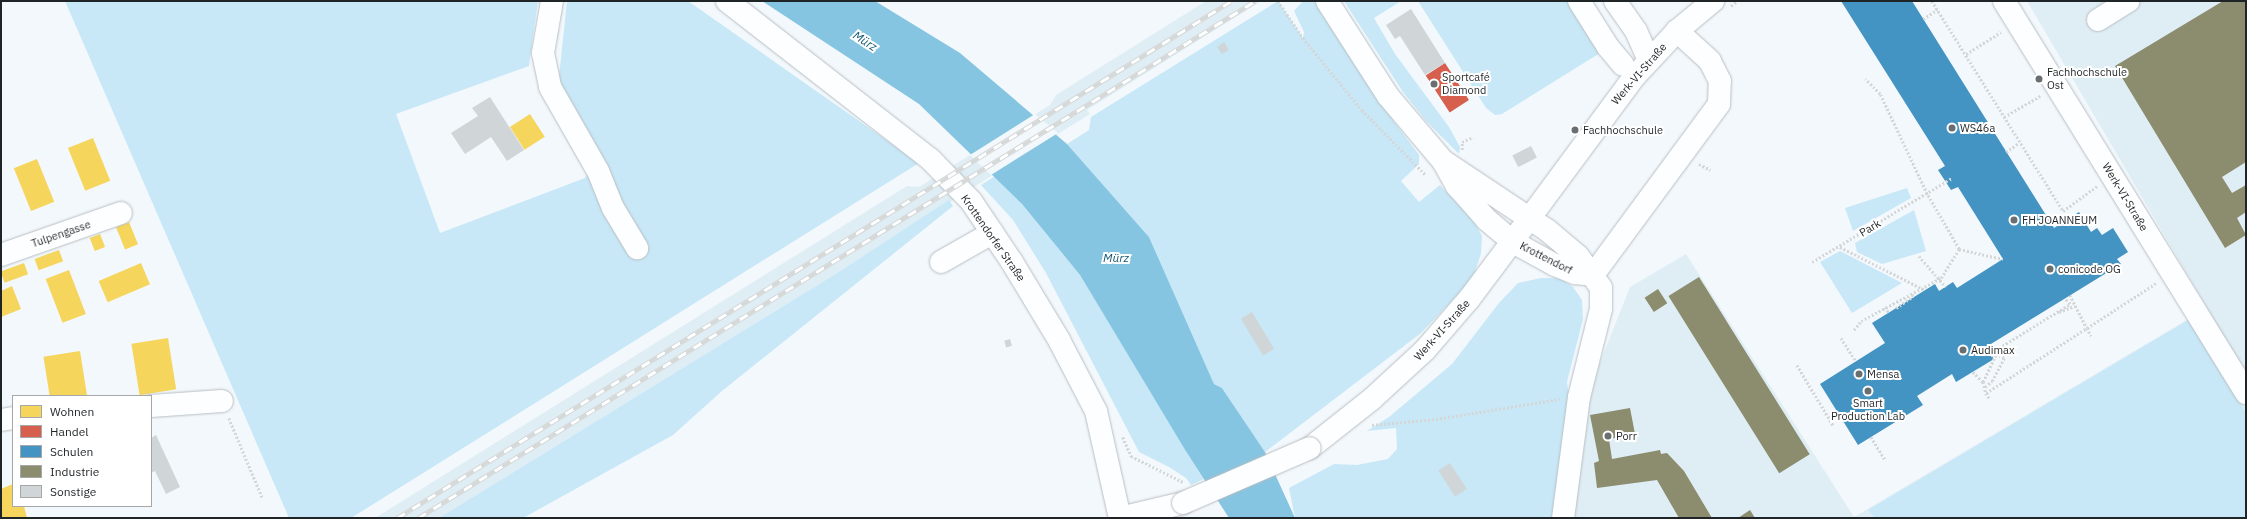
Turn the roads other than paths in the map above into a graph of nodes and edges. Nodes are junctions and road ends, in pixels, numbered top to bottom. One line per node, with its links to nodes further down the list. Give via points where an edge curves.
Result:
1 (552, 1): 18 (street, via 543,53 550,87 598,171 613,208)
2 (726, 1): 16 (street, Krottendorfer Straße, via 930,158 971,201)
3 (1328, 1): 13 (street, Krottendorf, via 1388,96)
4 (1579, 1): 12 (street, via 1608,47)
5 (1615, 1): 11 (street, via 1636,31)
6 (1713, 1): 10 (street, Werk-VI-Straße)
7 (2004, 1): 22 (street, Werk-VI-Straße)
8 (2129, 1): 9 (street)
9 (2098, 20)
10 (1677, 31): 11 (street, Werk-VI-Straße); 21 (street, via 1710,61 1720,81 1719,104)
11 (1649, 60): 15 (street, Werk-VI-Straße, via 1618,97)
12 (1623, 65)
13 (1452, 158): 15 (street, Krottendorf); 17 (street, Krottendorf, via 1457,186 1482,216)
14 (121, 213): 19 (street, Tulpengasse)
15 (1529, 219): 17 (street, Werk-VI-Straße); 21 (street, Krottendorf, via 1578,256)
16 (992, 233): 20 (street); 27 (street, Krottendorfer Straße, via 1055,334 1096,411)
17 (1513, 242): 21 (street, Krottendorf, via 1555,266 1575,274); 27 (street, Werk-VI-Straße, bridge, via 1425,350 1372,398 1310,448 1183,503)
18 (637, 248)
19 (1, 255)
20 (941, 262)
21 (1595, 277): 28 (street, Krottendorf, via 1600,288 1601,309 1579,397)
22 (2246, 393)
23 (222, 401): 24 (street)
24 (152, 406)
25 (12, 418): 26 (street)
26 (1, 420)
27 (1120, 518)
28 (1563, 518)

